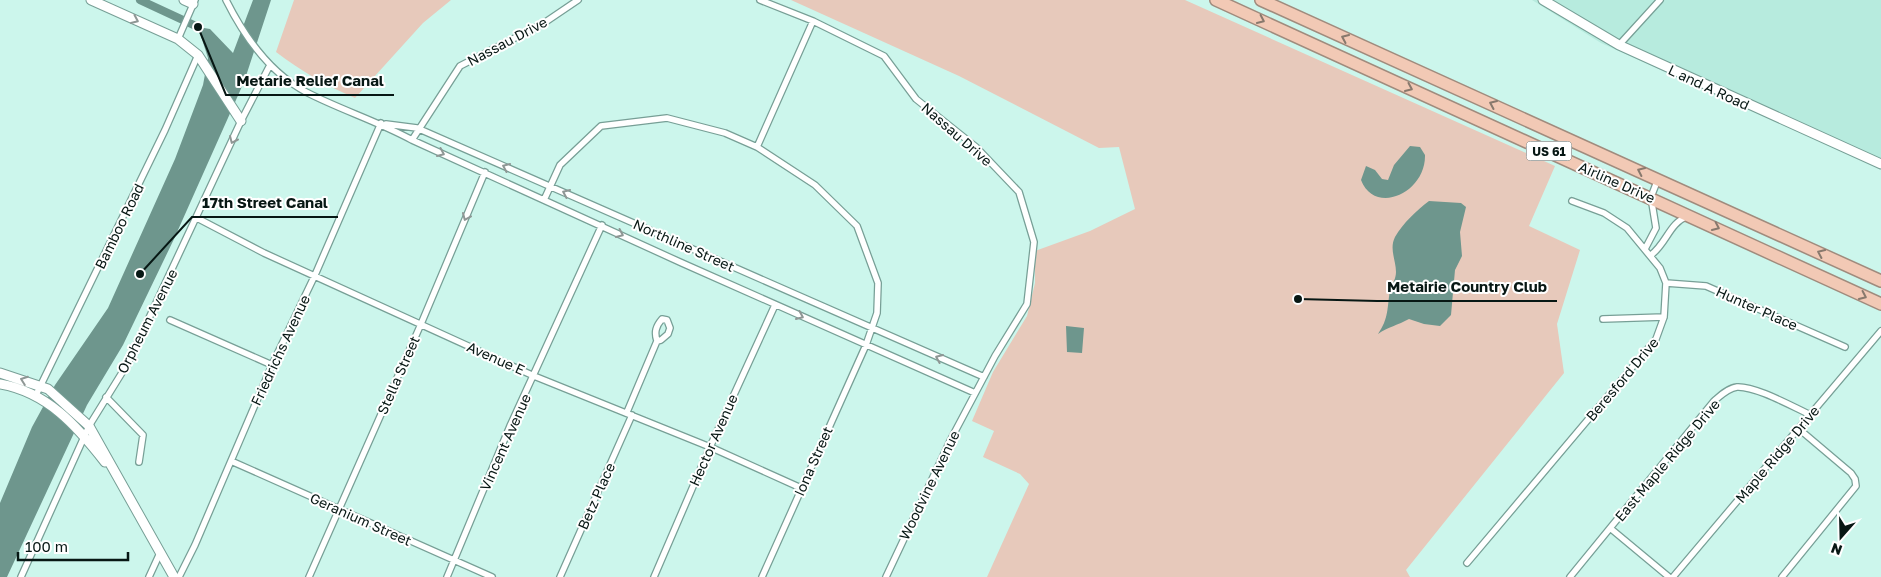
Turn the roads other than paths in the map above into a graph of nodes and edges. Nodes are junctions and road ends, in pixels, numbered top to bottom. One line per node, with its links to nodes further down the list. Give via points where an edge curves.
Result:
1 (91, 0): 12 (street, one-way to 12)
2 (184, 0): 10 (street)
3 (226, 0): 16 (street, Northline Street, via 239,26)
4 (578, 0): 21 (street, Nassau Drive, via 544,23 460,66)
5 (760, 0): 11 (street, Nassau Drive)
6 (1216, 0): 17 (highway, Airline Drive / US 61, one-way to 17)
7 (1261, 0): 15 (highway, Airline Drive / US 61, one-way to 7)
8 (1543, 0): 13 (street, L and A Road)
9 (1660, 0): 13 (street)
10 (193, 5): 12 (street)
11 (813, 21): 24 (street); 54 (street, Nassau Drive, via 884,56 916,99 976,147 1019,192 1034,242 1026,304)
12 (178, 39): 14 (street)
13 (1618, 44): 25 (street, L and A Road)
14 (198, 55): 18 (street); 56 (street, Bamboo Road)
15 (1397, 61): 17 (highway); 20 (highway, Airline Drive / US 61, one-way to 15)
16 (270, 65): 18 (street, Orpheum Avenue); 19 (street, Northline Street, via 304,91)
17 (1390, 79): 23 (highway, Airline Drive / US 61, one-way to 23)
18 (242, 120): 33 (street, Orpheum Avenue, one-way to 33)
19 (382, 123): 21 (street, Northline Street); 22 (street, Northline Street); 37 (street, Friedrichs Avenue)
20 (1542, 126): 23 (highway); 27 (highway, Airline Drive / US 61, one-way to 20)
21 (418, 128): 22 (street, Nassau Drive); 28 (street, Northline Street, one-way to 21)
22 (412, 140): 26 (street, Northline Street, one-way to 26)
23 (1534, 144): 29 (highway, Airline Drive / US 61)
24 (757, 147): 28 (street, Iona Street, via 725,133 667,118 601,126 560,165); 46 (street, Iona Street, via 815,185 857,226 878,283 877,313)
25 (1881, 164)
26 (484, 172): 30 (street, Northline Street); 45 (street, Stella Street, one-way to 45)
27 (1658, 179): 29 (street); 38 (highway, Airline Drive / US 61, one-way to 27)
28 (550, 186): 30 (street, Iona Street); 46 (street, Northline Street, one-way to 28)
29 (1651, 197): 32 (highway, Airline Drive / US 61); 35 (street, via 1657,222 1654,235)
30 (544, 200): 34 (street, Northline Street)
31 (1572, 201): 35 (street, Beresford Drive, via 1604,213 1627,228)
32 (1690, 215): 36 (street, via 1672,225); 40 (highway, Airline Drive / US 61, one-way to 40)
33 (197, 218): 37 (street, Avenue E); 59 (street, Orpheum Avenue, via 128,363)
34 (602, 225): 41 (street, Northline Street, one-way to 41); 53 (street, Vincent Avenue)
35 (1645, 249): 36 (street, Beresford Drive)
36 (1651, 255): 39 (street, Beresford Drive)
37 (315, 275): 45 (street, Avenue E); 51 (street, Friedrichs Avenue)
38 (1881, 281)
39 (1666, 284): 42 (street, Beresford Drive); 50 (street, Hunter Place, via 1706,286)
40 (1881, 304)
41 (775, 305): 49 (street, Northline Street, one-way to 49); 64 (street, Hector Avenue)
42 (1664, 317): 43 (street); 72 (street, Beresford Drive, via 1656,339)
43 (1603, 319)
44 (170, 320): 51 (street)
45 (421, 324): 53 (street, Avenue E); 68 (street, Stella Street)
46 (871, 329): 49 (street, Iona Street); 54 (street, Northline Street, one-way to 46)
47 (1881, 331): 61 (street, Maple Ridge Drive)
48 (657, 340): 60 (street, Betz Place)
49 (866, 345): 57 (street, Northline Street); 67 (street, Iona Street)
50 (1845, 347)
51 (272, 365): 65 (street, Friedrichs Avenue)
52 (2, 373): 55 (street); 56 (street, one-way to 52)
53 (534, 376): 60 (street, Avenue E); 71 (street, Vincent Avenue)
54 (984, 377): 57 (street, Nassau Drive)
55 (1, 386): 58 (street, via 20,388)
56 (45, 388): 58 (street, Bamboo Road); 62 (street)
57 (975, 393): 83 (street, Woodvine Avenue)
58 (40, 397): 62 (street)
59 (106, 397): 62 (street, Orpheum Avenue); 66 (street, via 143,434)
60 (629, 413): 64 (street, Avenue E); 80 (street, Betz Place)
61 (1811, 415): 63 (street, Maple Ridge Drive); 69 (street, East Maple Ridge Drive, via 1755,391 1737,387 1724,392)
62 (84, 428): 70 (street, via 120,480); 73 (street, Orpheum Avenue)
63 (1799, 429): 86 (street, Maple Ridge Drive); 87 (street, via 1851,473 1856,486)
64 (710, 447): 67 (street, Avenue E); 81 (street, Hector Avenue)
65 (231, 461): 68 (street, Geranium Street); 76 (street, Friedrichs Avenue)
66 (139, 462)
67 (800, 488): 82 (street, Iona Street)
68 (339, 509): 71 (street, Geranium Street); 77 (street, Stella Street)
69 (1610, 528): 84 (street, East Maple Ridge Drive); 85 (street)
70 (160, 553): 74 (street); 75 (street)
71 (455, 560): 78 (street, Vincent Avenue); 79 (street, Geranium Street)
72 (1467, 562)
73 (21, 577)
74 (148, 577)
75 (174, 577)
76 (179, 577)
77 (309, 577)
78 (447, 577)
79 (492, 577)
80 (560, 577)
81 (654, 577)
82 (762, 577)
83 (886, 577)
84 (1570, 577)
85 (1669, 577)
86 (1673, 577)
87 (1782, 577)

